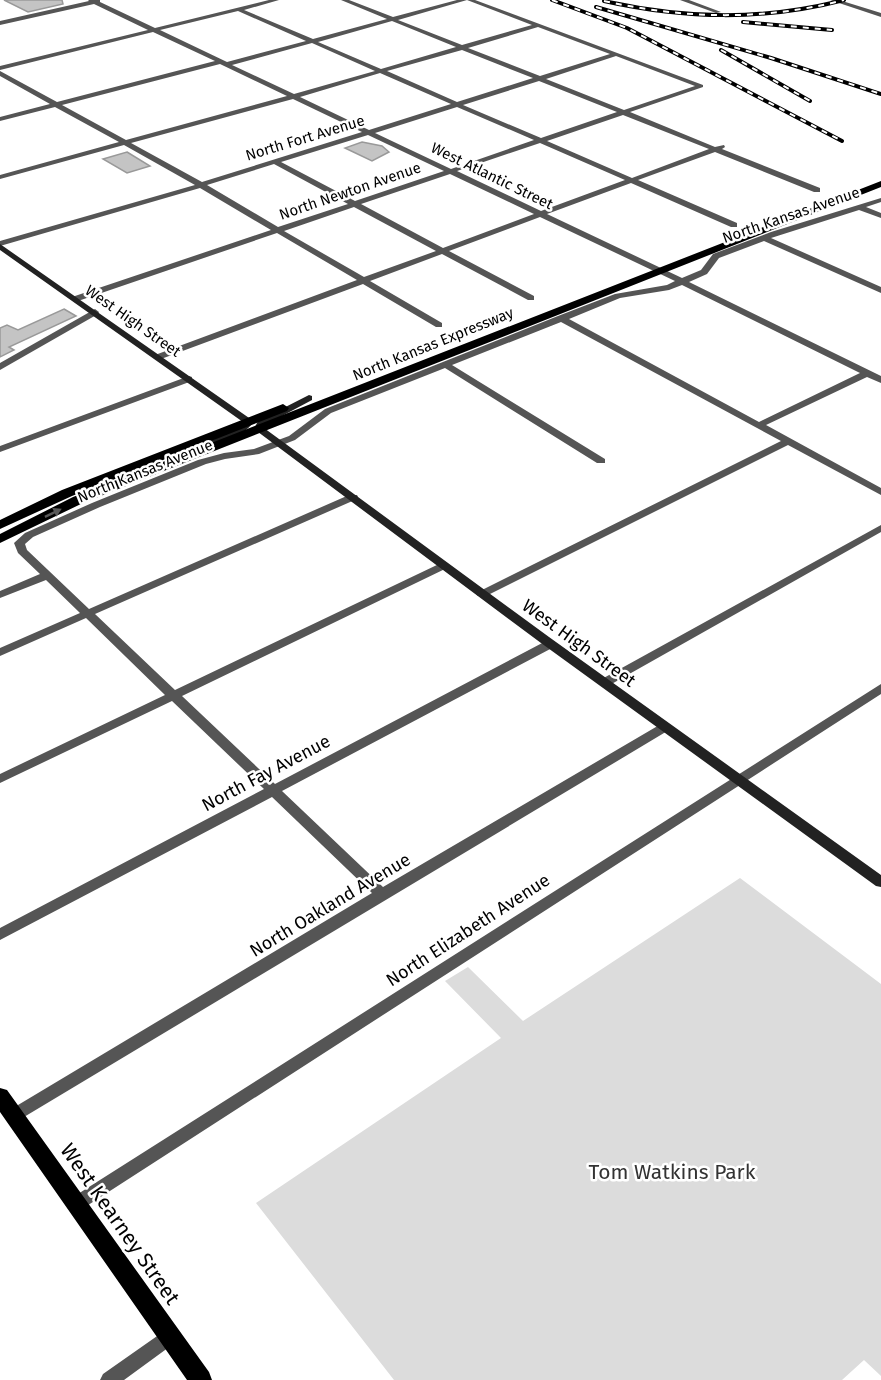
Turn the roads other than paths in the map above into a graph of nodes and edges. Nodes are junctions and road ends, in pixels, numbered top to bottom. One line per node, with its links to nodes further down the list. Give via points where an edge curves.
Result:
1 (276, 0): 8 (street)
2 (344, 0): 11 (street)
3 (464, 0): 11 (street)
4 (470, 0): 13 (street)
5 (683, 0): 9 (street)
6 (833, 0): 10 (street)
7 (96, 1): 12 (street); 14 (street, West Atlantic Street)
8 (238, 9): 14 (street); 15 (street)
9 (718, 12)
10 (881, 15)
11 (393, 20): 15 (street); 16 (street)
12 (0, 23)
13 (539, 26): 16 (street); 17 (street)
14 (153, 31): 18 (street, West Atlantic Street); 19 (street)
15 (312, 41): 18 (street); 20 (street)
16 (463, 48): 20 (street); 22 (street)
17 (617, 54): 22 (street, North Fort Avenue); 26 (street, North Newton Avenue, via 701,86)
18 (223, 63): 23 (street, West Atlantic Street); 24 (street)
19 (0, 68)
20 (381, 72): 23 (street); 25 (street)
21 (0, 73): 24 (street)
22 (540, 78): 25 (street, North Fort Avenue); 26 (street)
23 (293, 96): 28 (street, West Atlantic Street); 30 (street)
24 (56, 104): 27 (street); 30 (street)
25 (457, 105): 28 (street, North Fort Avenue); 29 (street)
26 (624, 112): 29 (street, North Newton Avenue); 31 (street)
27 (0, 119)
28 (369, 133): 32 (street, North Fort Avenue); 33 (street, West Atlantic Street)
29 (541, 141): 33 (street, North Newton Avenue); 36 (street)
30 (125, 143): 34 (street); 38 (street)
31 (718, 148): 36 (street); 39 (street)
32 (275, 162): 38 (street, North Fort Avenue); 41 (street)
33 (451, 171): 41 (street, North Newton Avenue); 43 (street, West Atlantic Street)
34 (0, 177)
35 (881, 177): 50 (main road, North Kansas Expressway)
36 (631, 180): 43 (street); 45 (street)
37 (881, 184): 50 (main road, North Kansas Expressway)
38 (201, 185): 46 (street); 48 (street, North Fort Avenue)
39 (817, 190)
40 (881, 200): 42 (street, North Kansas Avenue)
41 (354, 204): 46 (street, North Newton Avenue); 49 (street)
42 (859, 207): 44 (street); 47 (street, North Kansas Avenue)
43 (541, 214): 49 (street); 50 (street, West Atlantic Street)
44 (881, 216)
45 (734, 225)
46 (276, 230): 51 (street); 55 (street, North Newton Avenue)
47 (764, 238): 52 (street, North Kansas Avenue, via 716,256 704,272); 53 (street)
48 (0, 245): 55 (street, West High Street)
49 (441, 251): 51 (street); 54 (street)
50 (653, 268): 52 (street, West Atlantic Street); 65 (main road, North Kansas Expressway); 65 (main road, North Kansas Expressway, via 309,398)
51 (362, 280): 58 (street); 59 (street)
52 (683, 282): 57 (street, North Kansas Avenue, via 662,290 618,296); 62 (street, West Atlantic Street)
53 (881, 290)
54 (531, 298)
55 (75, 299): 56 (street, West High Street)
56 (94, 312): 59 (street, West High Street); 61 (street)
57 (561, 318): 60 (street, North Kansas Avenue); 66 (street)
58 (439, 325)
59 (158, 357): 63 (street, West High Street)
60 (446, 365): 68 (street, North Kansas Avenue, via 328,411 301,433); 70 (street)
61 (0, 367)
62 (867, 373): 64 (street, West Atlantic Street); 66 (street)
63 (189, 379): 65 (street, West High Street); 69 (street)
64 (881, 380)
65 (254, 425): 68 (street, West High Street); 73 (main road, North Kansas Expressway, via 67,493); 75 (main road, North Kansas Expressway, one-way to 65, via 78,500 195,454)
66 (757, 426): 67 (street)
67 (787, 442): 71 (street); 78 (street)
68 (278, 444): 72 (street, West High Street); 77 (street, North Kansas Avenue, via 202,462 29,535 19,543 22,550)
69 (0, 449)
70 (602, 461)
71 (881, 492)
72 (352, 497): 76 (street, West High Street); 80 (street)
73 (4, 522)
74 (881, 528): 83 (street)
75 (0, 539)
76 (443, 566): 78 (street, West High Street); 85 (street)
77 (47, 575): 79 (street); 80 (street)
78 (482, 594): 81 (street, West High Street)
79 (0, 596)
80 (87, 614): 82 (street); 85 (street)
81 (550, 644): 83 (street, West High Street); 89 (street, North Fay Avenue)
82 (0, 652)
83 (604, 683): 86 (street, West High Street)
84 (881, 688): 88 (street, North Elizabeth Avenue)
85 (173, 696): 87 (street); 89 (street)
86 (665, 727): 88 (street, West High Street); 91 (street, North Oakland Avenue)
87 (0, 779)
88 (738, 780): 90 (street, West High Street); 95 (street, North Elizabeth Avenue)
89 (273, 790): 91 (street); 92 (street, North Fay Avenue)
90 (881, 882)
91 (382, 894): 94 (street, North Oakland Avenue)
92 (0, 935)
93 (0, 1096): 94 (main road, West Kearney Street)
94 (14, 1116): 95 (main road, West Kearney Street)
95 (76, 1204): 96 (main road, West Kearney Street)
96 (170, 1336): 97 (street); 98 (main road, West Kearney Street)
97 (109, 1380)
98 (201, 1380)

